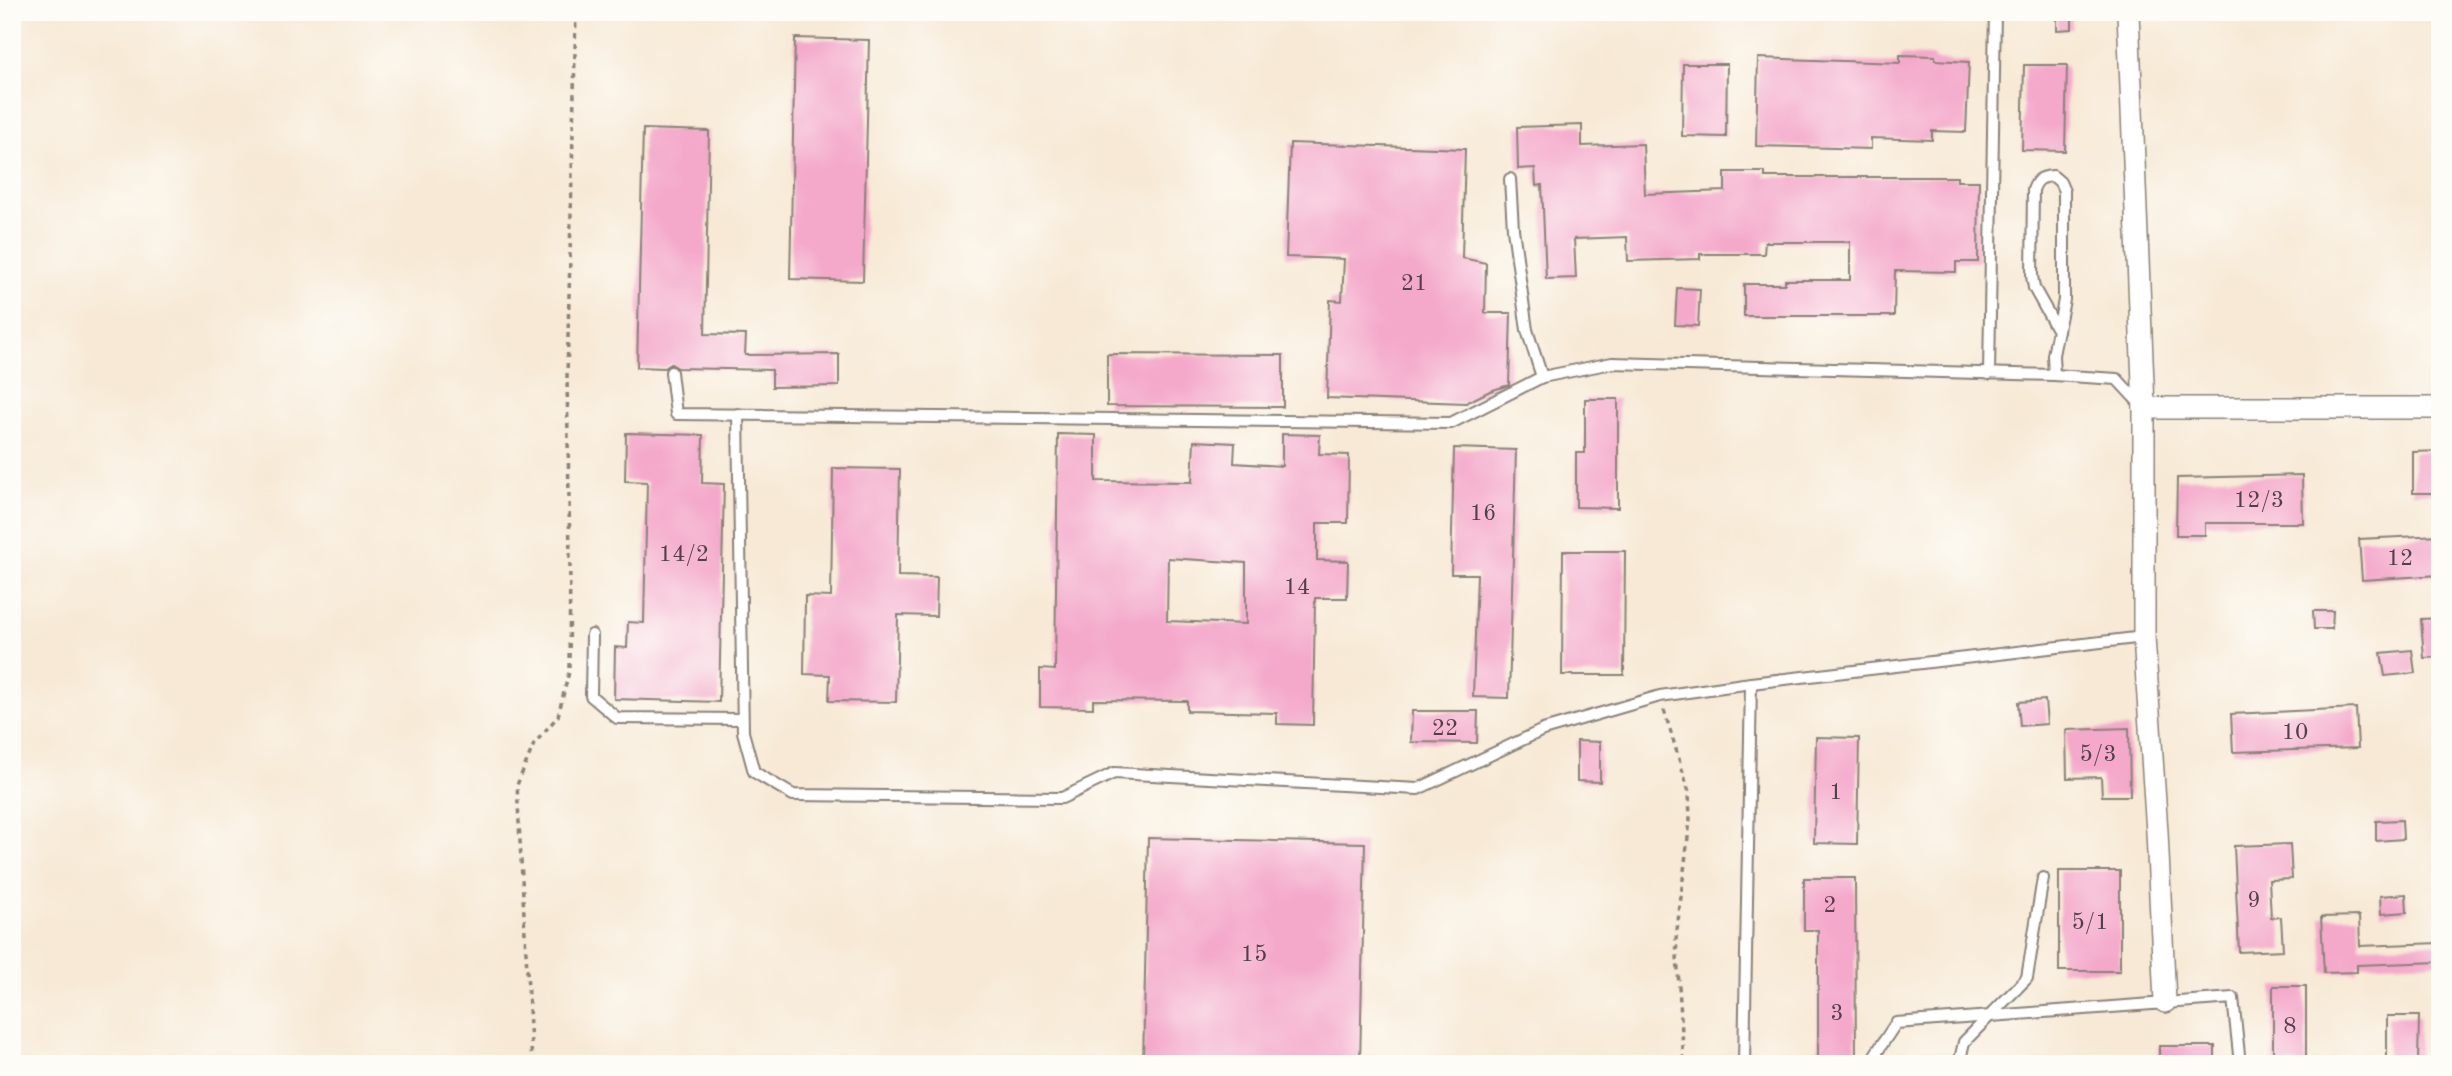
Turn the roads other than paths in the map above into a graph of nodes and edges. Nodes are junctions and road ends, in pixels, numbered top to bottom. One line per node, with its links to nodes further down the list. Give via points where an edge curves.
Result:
1 (1995, 12): 6 (lane)
2 (2128, 12): 9 (street)
3 (1510, 179): 8 (lane, via 1527,330)
4 (2058, 331): 4 (lane, via 2032,276 2033,190 2036,181 2053,176 2064,191 2064,300); 7 (lane)
5 (671, 372): 11 (lane, via 676,414)
6 (1989, 373): 7 (lane); 8 (lane, via 1612,363)
7 (2054, 375): 9 (lane, via 2117,379)
8 (1542, 377): 11 (lane, via 1451,424)
9 (2144, 408): 10 (street); 13 (street)
10 (2440, 408)
11 (738, 414): 15 (lane)
12 (592, 635): 15 (lane, via 591,696 617,718)
13 (2144, 637): 14 (lane); 17 (street)
14 (1751, 683): 15 (lane, via 1660,696 1543,730 1418,789 1114,774 1062,798 793,795 754,772); 19 (lane)
15 (742, 719)
16 (2043, 878): 18 (lane, via 2028,978)
17 (2165, 1002): 18 (lane); 22 (lane, via 2233,998)
18 (1988, 1016): 20 (lane, via 1896,1023); 21 (lane, via 1964,1042)
19 (1744, 1064)
20 (1869, 1064)
21 (1959, 1064)
22 (2240, 1064)

